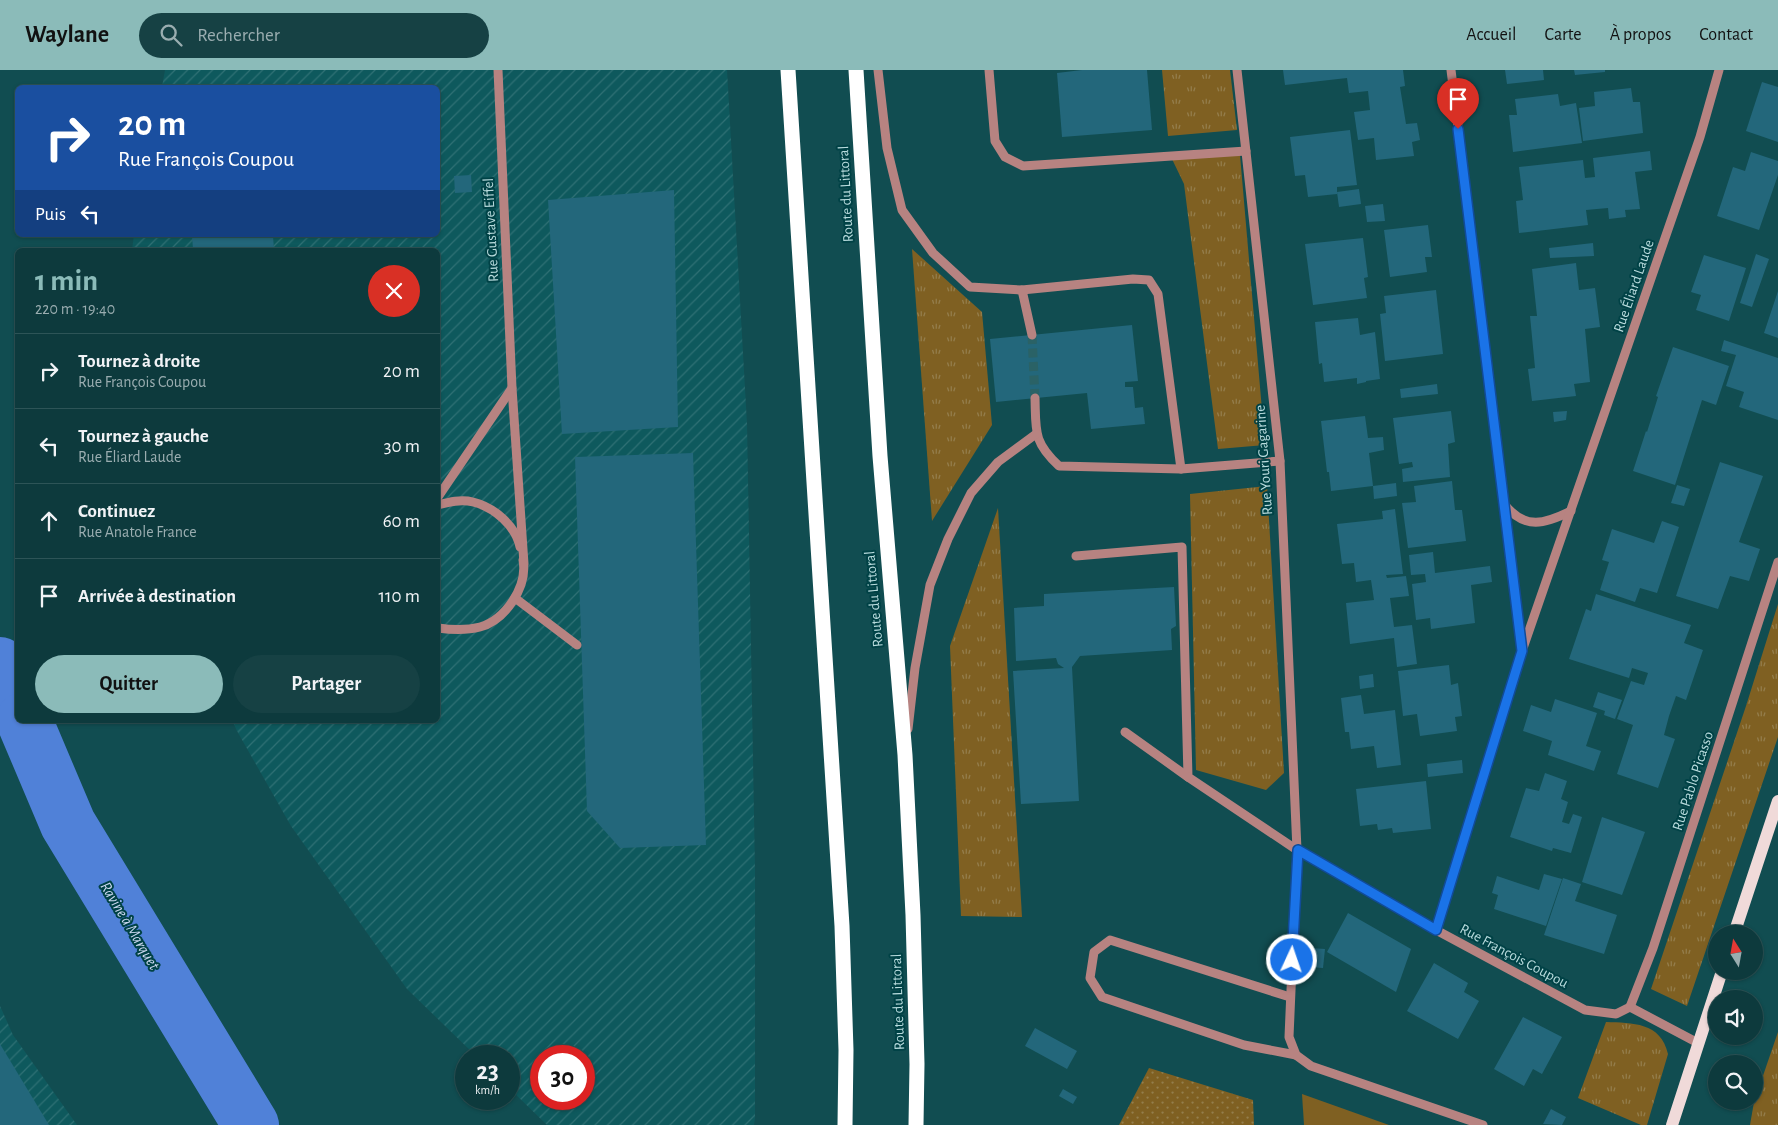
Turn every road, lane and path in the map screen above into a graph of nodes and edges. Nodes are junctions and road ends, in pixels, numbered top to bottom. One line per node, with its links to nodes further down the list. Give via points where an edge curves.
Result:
1 (498, 70): 12 (street, Rue Gustave Eiffel)
2 (788, 70): 40 (highway, via 842,926)
3 (856, 70): 29 (highway, Route du Littoral, via 880,456)
4 (878, 70): 10 (street, via 887,148 902,210 933,253 970,287)
5 (989, 70): 9 (street, via 995,141 1005,157 1023,166)
6 (1237, 70): 9 (street, Rue Youri Gagarine)
7 (1451, 70): 19 (street)
8 (1719, 70): 20 (street, Rue Éliard Laude, via 1700,137)
9 (1246, 151): 15 (street, Rue Youri Gagarine)
10 (1022, 290): 11 (street); 16 (street, via 1149,280 1158,294)
11 (1032, 335)
12 (512, 388): 17 (street); 23 (street, Rue Gustave Eiffel)
13 (1035, 398): 14 (street)
14 (1036, 434): 16 (street, via 1046,453 1059,466); 29 (street, via 998,462 971,493 948,539 930,585 915,668)
15 (1280, 461): 16 (street); 32 (street, Rue Youri Gagarine)
16 (1181, 469)
17 (440, 494)
18 (440, 504): 23 (street, Rue Gustave Eiffel, via 452,501 473,502 493,510 509,524 520,543)
19 (1504, 504): 20 (street, via 1523,520 1538,522 1553,520); 27 (street)
20 (1571, 510): 27 (street, Rue Éliard Laude)
21 (1076, 556): 30 (street, via 1182,547)
22 (1778, 562): 37 (street, Rue Pablo Picasso, via 1656,939)
23 (524, 564): 24 (street, Rue Gustave Eiffel)
24 (515, 598): 25 (street, Rue Gustave Eiffel, via 501,615 482,626 460,630); 26 (street)
25 (440, 628)
26 (577, 645)
27 (1522, 651): 34 (street, Rue Éliard Laude)
28 (1125, 732): 30 (street, Rue François Coupou)
29 (905, 755): 41 (highway, Route du Littoral, via 913,915)
30 (1188, 777): 32 (street, Rue François Coupou)
31 (1778, 801): 33 (main road)
32 (1298, 850): 34 (street, Rue François Coupou); 36 (street, Rue Youri Gagarine)
33 (1737, 925)
34 (1436, 930): 37 (street, Rue François Coupou, via 1585,1010 1616,1014)
35 (1719, 980): 38 (main road)
36 (1290, 997): 39 (street, Rue Youri Gagarine, via 1289,1037); 39 (street, via 1110,940 1094,952 1090,978 1102,997 1244,1045)
37 (1630, 1007): 38 (street)
38 (1698, 1043): 43 (main road)
39 (1296, 1055): 42 (street, via 1311,1066)
40 (845, 1125)
41 (916, 1125)
42 (1483, 1125)
43 (1672, 1125)

